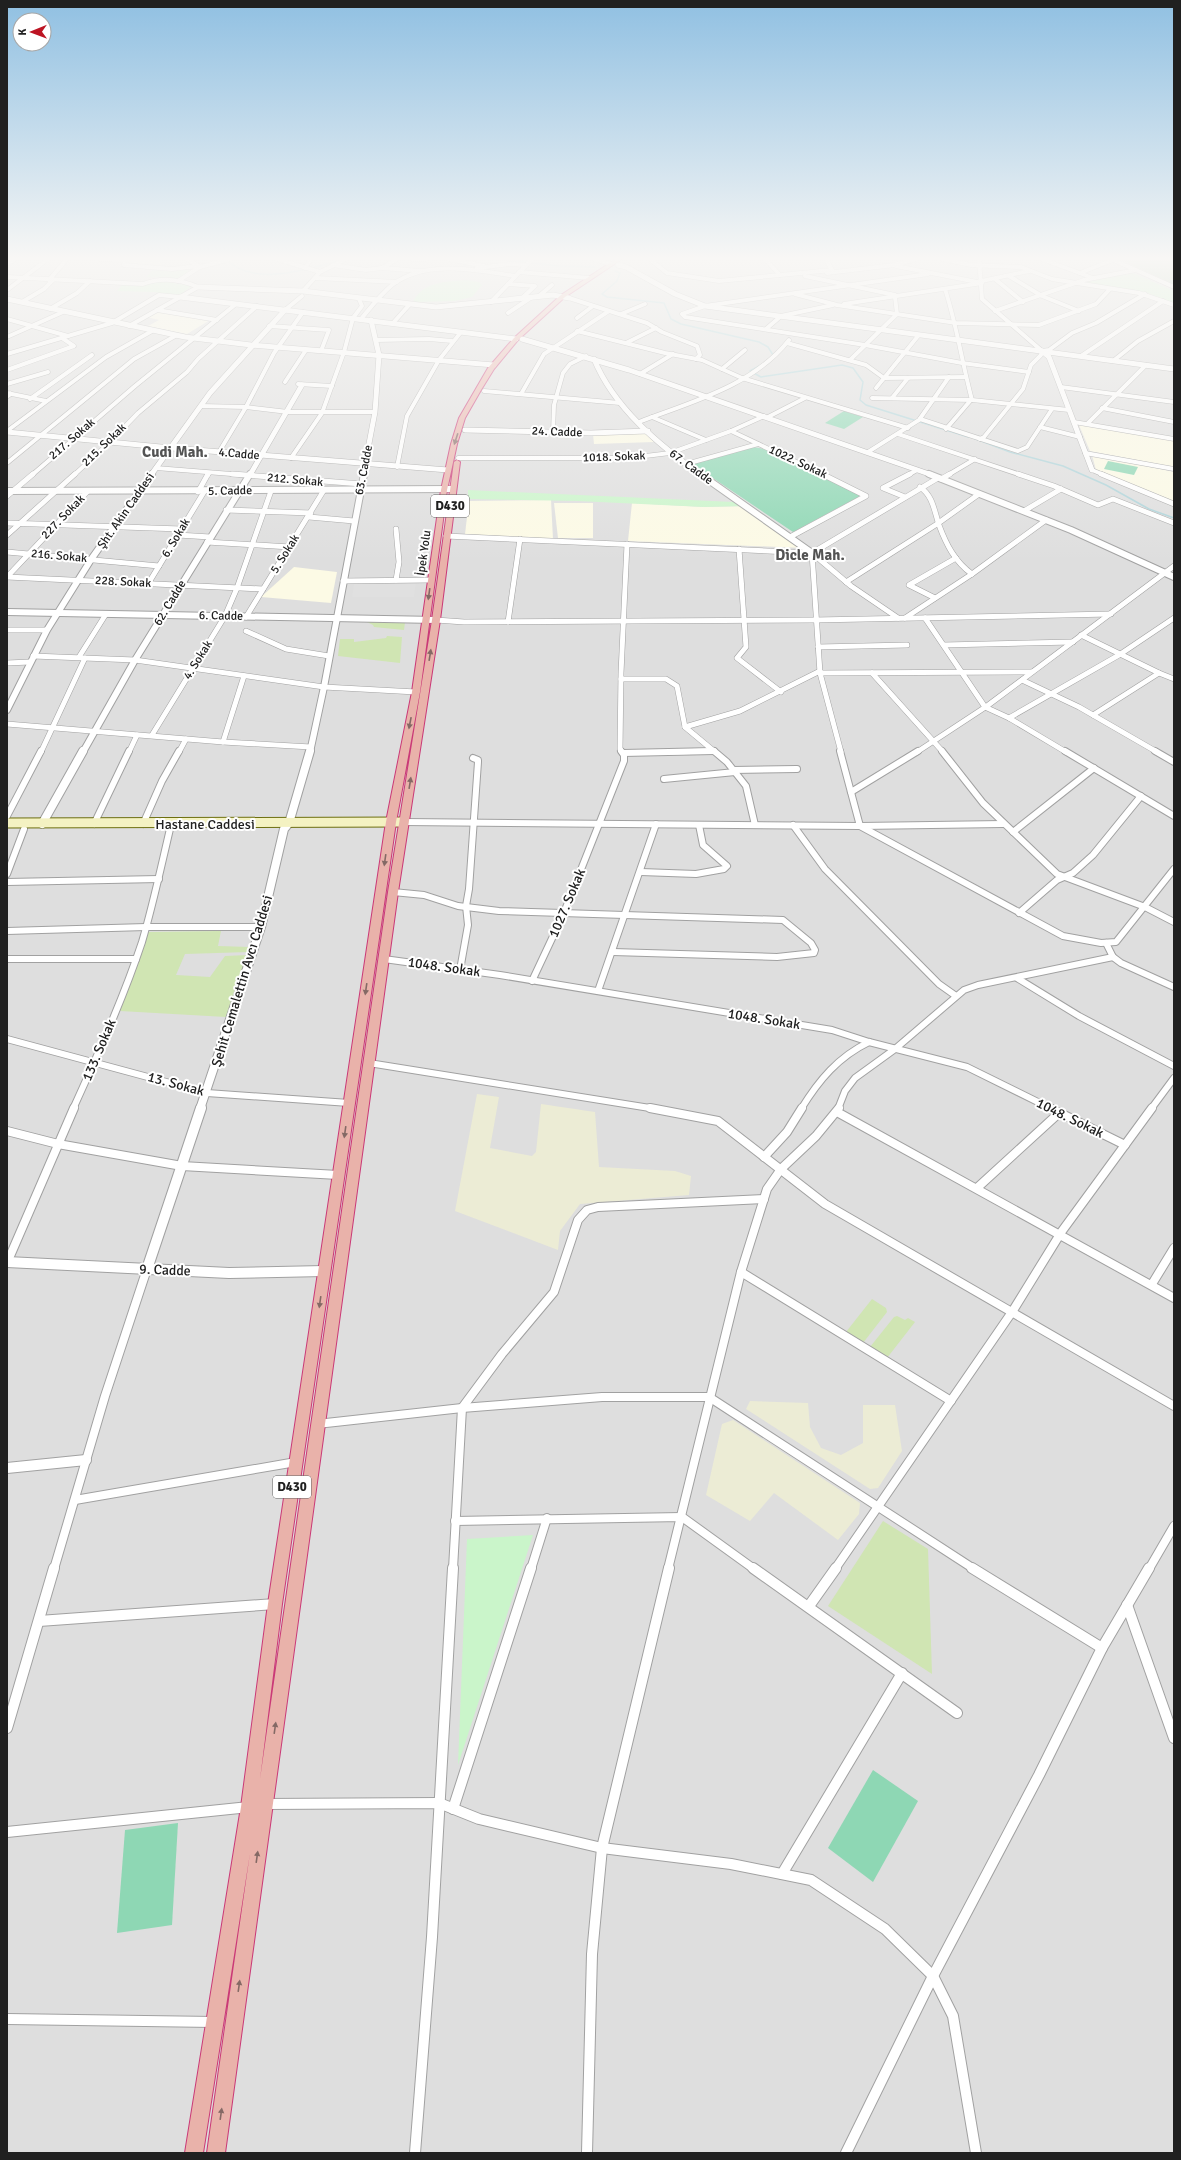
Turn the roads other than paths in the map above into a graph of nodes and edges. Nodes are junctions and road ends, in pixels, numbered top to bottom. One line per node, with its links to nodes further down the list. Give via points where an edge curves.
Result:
1 (594, 359): 65 (street, 67. Cadde, via 601,376)
2 (35, 360): 35 (street)
3 (85, 360): 60 (street)
4 (102, 360): 63 (street)
5 (133, 360): 91 (street)
6 (168, 360): 93 (street, 217. Sokak)
7 (199, 360): 97 (street, 215. Sokak, via 138,413)
8 (239, 360): 67 (street, Şht. Akin Caddesi)
9 (271, 360): 68 (street)
10 (300, 360): 45 (street)
11 (341, 360): 48 (street)
12 (379, 360): 73 (street, 63. Cadde)
13 (439, 360): 32 (street); 111 (street, via 407,416)
14 (499, 360): 32 (highway, İpek Yolu / D430)
15 (504, 360): 51 (highway, D430)
16 (540, 360): 53 (street)
17 (579, 360): 56 (street, via 565,368 563,382)
18 (596, 360): 39 (street)
19 (663, 360): 39 (street)
20 (698, 360): 36 (street)
21 (734, 360): 36 (street)
22 (772, 360): 42 (street, via 759,370)
23 (850, 360): 43 (street, via 866,365)
24 (898, 360): 43 (street)
25 (945, 360): 31 (street)
26 (962, 360): 31 (street)
27 (1036, 360): 38 (street, via 1031,364)
28 (1050, 360): 49 (street)
29 (1105, 360): 30 (street)
30 (1113, 361): 33 (street)
31 (962, 363): 38 (street); 41 (street)
32 (494, 365): 114 (highway, İpek Yolu / D430, one-way to 114, via 462,418)
33 (1146, 365): 34 (street); 54 (street)
34 (1174, 369)
35 (7, 370)
36 (722, 370): 42 (street)
37 (48, 372): 46 (street)
38 (1029, 372): 66 (street, via 1023,389)
39 (640, 374): 55 (street)
40 (949, 377): 41 (street); 44 (street); 61 (street)
41 (966, 377): 62 (street)
42 (742, 378): 55 (street); 57 (street)
43 (884, 378): 44 (street); 50 (street)
44 (908, 378): 59 (street)
45 (285, 382)
46 (7, 384)
47 (300, 385): 48 (street); 72 (street, 62. Cadde)
48 (332, 386): 74 (street)
49 (1061, 387): 54 (street); 71 (street)
50 (876, 388)
51 (484, 391): 53 (street); 85 (highway, D430)
52 (8, 394): 60 (street)
53 (521, 394): 56 (street)
54 (1115, 394): 64 (street); 69 (street)
55 (706, 396): 75 (street); 76 (street)
56 (555, 398): 65 (street); 89 (street)
57 (805, 398): 76 (street, 1018. Sokak); 83 (street)
58 (872, 398): 59 (street)
59 (892, 398): 61 (street)
60 (30, 399): 63 (street)
61 (933, 399): 62 (street); 77 (street)
62 (971, 400): 66 (street); 84 (street)
63 (46, 401): 86 (street)
64 (1174, 402)
65 (620, 403): 78 (street, 67. Cadde)
66 (1009, 404): 70 (street); 94 (street)
67 (200, 406): 68 (street); 99 (street, Şht. Akin Caddesi)
68 (246, 407): 72 (street); 100 (street)
69 (1102, 408): 80 (street); 81 (street)
70 (1052, 409): 71 (street); 82 (street)
71 (1069, 410): 79 (street)
72 (288, 412): 74 (street); 104 (street, 62. Cadde)
73 (375, 412): 74 (street); 109 (street, 63. Cadde)
74 (322, 413): 105 (street)
75 (652, 417): 78 (street); 96 (street)
76 (766, 417): 88 (street, 1018. Sokak); 101 (street)
77 (918, 421): 83 (street); 84 (street)
78 (639, 422): 87 (street, 67. Cadde)
79 (1074, 422): 81 (street); 92 (street)
80 (1174, 422)
81 (1088, 423): 95 (street)
82 (1040, 427): 92 (street); 94 (street, via 1023,450 1015,451)
83 (908, 428): 90 (street)
84 (946, 429): 94 (street)
85 (466, 430): 89 (street, 24. Cadde); 106 (highway, D430)
86 (7, 431): 91 (street, 4.Cadde)
87 (648, 431): 89 (street, 24. Cadde); 103 (street, 67. Cadde)
88 (731, 431): 96 (street, 1018. Sokak); 98 (street, 1022. Sokak)
89 (553, 432)
90 (898, 434): 101 (street); 107 (street)
91 (41, 436): 93 (street, 4.Cadde); 108 (street)
92 (1080, 437): 102 (street)
93 (73, 439): 97 (street, 4.Cadde); 126 (street, 217. Sokak)
94 (980, 439)
95 (1174, 439)
96 (706, 440): 103 (street, 1018. Sokak)
97 (109, 443): 99 (street, 4.Cadde); 129 (street, 215. Sokak)
98 (758, 444): 110 (street); 154 (street, 1022. Sokak, via 866,494)
99 (170, 448): 100 (street, 4.Cadde); 112 (street, Şht. Akin Caddesi)
100 (219, 452): 104 (street, 4.Cadde)
101 (868, 452): 115 (street)
102 (1086, 452): 113 (street); 116 (street)
103 (670, 453): 106 (street, 1018. Sokak, via 629,458); 110 (street, 67. Cadde)
104 (262, 456): 105 (street, 4.Cadde); 118 (street, 62. Cadde)
105 (291, 458): 109 (street, 4.Cadde)
106 (458, 458): 122 (highway, D430)
107 (975, 459): 119 (street); 123 (street)
108 (7, 463)
109 (366, 464): 111 (street, 4.Cadde); 120 (street, 63. Cadde)
110 (686, 464): 154 (street, 67. Cadde)
111 (397, 467): 114 (street, 4.Cadde)
112 (156, 468): 117 (street, 212. Sokak); 131 (street, Şht. Akin Caddesi)
113 (1174, 469)
114 (448, 470): 125 (highway, İpek Yolu / D430)
115 (917, 470): 119 (street); 135 (street, via 883,488)
116 (1092, 470): 136 (street)
117 (209, 472): 118 (street, 212. Sokak); 132 (street, 6. Sokak)
118 (249, 476): 120 (street, 212. Sokak); 127 (street, 62. Cadde)
119 (940, 478): 121 (street); 133 (street)
120 (361, 487): 124 (street, 5. Cadde); 125 (street, 5. Cadde); 142 (street, 63. Cadde)
121 (920, 487): 135 (street); 147 (street, via 929,493)
122 (453, 489): 125 (street, 5. Cadde); 153 (highway, D430)
123 (1060, 489): 139 (street); 143 (street, via 1101,505 1113,499)
124 (324, 490): 128 (street, 5. Cadde); 140 (street, 5. Sokak)
125 (444, 490): 174 (highway, İpek Yolu / D430)
126 (10, 491): 129 (street, 5. Cadde); 134 (street, 217. Sokak)
127 (238, 491): 128 (street, 5. Cadde); 132 (street, 5. Cadde); 137 (street, 62. Cadde)
128 (271, 491): 138 (street, 4. Sokak)
129 (52, 492): 130 (street, 5. Cadde); 145 (street, 215. Sokak)
130 (87, 492): 131 (street, 5. Cadde); 146 (street, 227. Sokak)
131 (139, 492): 132 (street, 5. Cadde); 148 (street, Şht. Akin Caddesi)
132 (201, 492): 149 (street, 6. Sokak)
133 (979, 494): 139 (street); 147 (street)
134 (7, 496)
135 (905, 497): 163 (street)
136 (1174, 504)
137 (226, 510): 138 (street); 156 (street, 62. Cadde)
138 (265, 511): 140 (street); 158 (street, 4. Sokak)
139 (1024, 511): 141 (street)
140 (310, 515): 142 (street); 159 (street, 5. Sokak)
141 (1046, 520): 168 (street); 169 (street)
142 (354, 521): 175 (street, 63. Cadde)
143 (1174, 523)
144 (7, 524): 145 (street)
145 (19, 524): 146 (street); 152 (street, 215. Sokak)
146 (56, 524): 148 (street); 162 (street, 227. Sokak)
147 (938, 524): 165 (street); 176 (street)
148 (115, 527): 149 (street); 164 (street, Şht. Akin Caddesi)
149 (181, 529): 151 (street, 6. Sokak)
150 (396, 529): 173 (street, via 399,562)
151 (178, 534): 156 (street); 166 (street, 6. Sokak)
152 (7, 535)
153 (446, 536): 155 (street); 194 (highway, D430)
154 (790, 537): 163 (street, 67. Cadde)
155 (520, 539): 157 (street); 198 (street)
156 (208, 540): 158 (street); 178 (street, 62. Cadde)
157 (627, 544): 160 (street); 197 (street, 1027. Sokak)
158 (252, 546): 159 (street); 179 (street, 4. Sokak)
159 (290, 547): 180 (street, 5. Sokak)
160 (739, 549): 163 (street); 195 (street)
161 (7, 552): 162 (street, 216. Sokak)
162 (29, 553): 164 (street, 216. Sokak); 170 (street, 227. Sokak)
163 (812, 553): 176 (street); 196 (street)
164 (92, 558): 166 (street, 216. Sokak); 172 (street, Şht. Akin Caddesi)
165 (956, 558): 169 (street, via 966,572); 181 (street, via 909,585)
166 (159, 566): 177 (street, 6. Sokak)
167 (1174, 566): 168 (street)
168 (1166, 573): 171 (street); 185 (street)
169 (972, 574): 181 (street)
170 (7, 577): 172 (street, 228. Sokak)
171 (1174, 577)
172 (79, 580): 177 (street, 228. Sokak); 183 (street, Şht. Akin Caddesi)
173 (396, 580): 174 (street); 175 (street)
174 (431, 580): 193 (highway, İpek Yolu / D430, one-way to 193)
175 (343, 581): 192 (street, 63. Cadde)
176 (846, 582): 189 (street)
177 (148, 584): 178 (street, 228. Sokak)
178 (181, 584): 179 (street, 228. Sokak); 186 (street, 62. Cadde)
179 (237, 588): 180 (street, 228. Sokak); 187 (street, 4. Sokak)
180 (263, 589): 188 (street, 5. Sokak)
181 (935, 598): 189 (street)
182 (7, 612): 183 (street, 6. Cadde)
183 (58, 612): 184 (street, 6. Cadde); 200 (street, Şht. Akin Caddesi)
184 (106, 614): 186 (street, 6. Cadde); 210 (street)
185 (1111, 614): 190 (street); 202 (street)
186 (163, 615): 187 (street, 6. Cadde); 212 (street, 62. Cadde)
187 (225, 616): 188 (street, 6. Cadde); 215 (street, 4. Sokak)
188 (246, 617): 192 (street, 6. Cadde)
189 (901, 618): 190 (street); 196 (street)
190 (925, 618): 205 (street)
191 (1174, 618): 207 (street)
192 (336, 619): 193 (street, 6. Cadde); 209 (street, Şehit Cemalettin Avcı Caddesi)
193 (425, 620): 194 (street, 6. Cadde); 226 (highway, İpek Yolu / D430)
194 (436, 620): 198 (street); 263 (highway, D430, one-way to 194)
195 (745, 620): 196 (street); 197 (street); 227 (street, via 746,647 737,658)
196 (815, 620): 206 (street)
197 (624, 621): 198 (street); 222 (street, 1027. Sokak)
198 (508, 622)
199 (7, 630): 200 (street)
200 (47, 630): 208 (street, Şht. Akin Caddesi)
201 (246, 631): 209 (street, via 286,649)
202 (1081, 635): 203 (street); 207 (street)
203 (1073, 642): 205 (street); 218 (street)
204 (907, 645): 206 (street)
205 (944, 645): 217 (street)
206 (818, 647): 216 (street)
207 (1119, 655): 220 (street); 228 (street)
208 (33, 656): 210 (street); 214 (street, Şht. Akin Caddesi)
209 (329, 656): 225 (street, Şehit Cemalettin Avcı Caddesi)
210 (79, 657): 211 (street)
211 (85, 658): 212 (street); 234 (street)
212 (135, 660): 215 (street); 236 (street, 62. Cadde)
213 (7, 662): 214 (street)
214 (30, 662): 230 (street, Şht. Akin Caddesi)
215 (193, 667): 221 (street); 238 (street, 4. Sokak)
216 (820, 672): 219 (street); 227 (street); 251 (street)
217 (962, 672): 218 (street); 219 (street); 229 (street)
218 (1032, 672): 224 (street)
219 (872, 673): 240 (street)
220 (1159, 673): 223 (street); 231 (street)
221 (244, 676): 225 (street); 241 (street)
222 (621, 679): 235 (street, via 666,679 673,682 677,686); 244 (street, 1027. Sokak, via 620,749)
223 (1174, 679)
224 (1022, 680): 228 (street); 229 (street)
225 (324, 687): 226 (street); 242 (street, Şehit Cemalettin Avcı Caddesi)
226 (416, 692): 263 (highway, İpek Yolu / D430, one-way to 263)
227 (781, 692): 235 (street, via 740,711)
228 (1053, 694): 231 (street); 232 (street)
229 (985, 707): 232 (street); 240 (street)
230 (7, 710)
231 (1093, 715): 246 (street)
232 (1008, 718): 247 (street)
233 (7, 724): 234 (street)
234 (54, 727): 236 (street); 253 (street)
235 (685, 727): 243 (street)
236 (93, 731): 237 (street); 257 (street, 62. Cadde)
237 (137, 735): 238 (street); 258 (street)
238 (152, 736): 239 (street)
239 (186, 739): 241 (street); 259 (street, via 162,782)
240 (934, 741): 251 (street); 262 (street)
241 (223, 742): 242 (street)
242 (311, 746): 267 (street, Şehit Cemalettin Avcı Caddesi)
243 (714, 751): 244 (street); 249 (street)
244 (623, 753): 260 (street, 1027. Sokak, via 624,761)
245 (473, 758): 256 (street, via 478,760)
246 (1174, 762)
247 (1094, 768): 252 (street); 272 (street)
248 (797, 769): 249 (street)
249 (734, 771): 250 (street); 265 (street, via 746,786)
250 (664, 779)
251 (851, 792): 268 (street)
252 (1141, 796): 254 (street); 276 (street, via 1093,855)
253 (7, 816)
254 (1174, 816)
255 (7, 823): 257 (main road, Hastane Caddesi)
256 (474, 823): 260 (street); 263 (street); 280 (street)
257 (42, 824): 258 (main road, Hastane Caddesi)
258 (94, 824): 259 (main road, Hastane Caddesi)
259 (143, 824): 267 (main road, Hastane Caddesi)
260 (599, 824): 261 (street); 283 (street, 1027. Sokak)
261 (656, 824): 264 (street); 274 (street)
262 (1003, 824): 268 (street); 272 (street)
263 (397, 825): 267 (main road, Hastane Caddesi); 279 (highway, D430); 309 (highway, D430, one-way to 309)
264 (699, 825): 265 (street); 274 (street, via 703,845 724,862 727,866 724,869 696,874)
265 (755, 825): 266 (street)
266 (793, 825): 268 (street); 300 (street, via 826,869 939,984)
267 (287, 826): 271 (main road, Hastane Caddesi); 286 (street, Şehit Cemalettin Avcı Caddesi)
268 (860, 826): 282 (street)
269 (7, 829): 270 (main road, Hastane Caddesi)
270 (24, 829): 271 (main road, Hastane Caddesi); 275 (street)
271 (170, 829): 277 (street, 133. Sokak)
272 (1013, 832): 276 (street, via 1057,874)
273 (1174, 868): 281 (street)
274 (641, 872): 284 (street)
275 (7, 874)
276 (1065, 877): 281 (street); 282 (street, via 1057,880)
277 (159, 879): 278 (street); 287 (street, 133. Sokak)
278 (7, 882)
279 (393, 892): 280 (street, via 424,895); 294 (highway, D430)
280 (466, 906): 283 (street); 295 (street, via 468,925)
281 (1145, 907): 285 (street); 289 (street, via 1116,942)
282 (1019, 913): 289 (street, via 1063,936)
283 (563, 915): 284 (street); 297 (street, 1027. Sokak)
284 (626, 916): 290 (street); 290 (street, via 783,920 815,950 814,953 800,956 777,958)
285 (1174, 922)
286 (261, 927): 287 (street); 308 (street, Şehit Cemalettin Avcı Caddesi)
287 (146, 928): 288 (street); 293 (street, 133. Sokak)
288 (7, 931)
289 (1106, 943): 291 (street)
290 (612, 952): 299 (street)
291 (1113, 957): 296 (street); 298 (street, via 1134,970)
292 (7, 959): 293 (street)
293 (136, 959): 304 (street, 133. Sokak)
294 (384, 959): 295 (street, 1048. Sokak); 305 (highway, D430)
295 (460, 970): 297 (street, 1048. Sokak)
296 (1017, 978): 300 (street, via 978,985); 306 (street, via 1079,1016)
297 (532, 981): 299 (street, 1048. Sokak)
298 (1174, 987)
299 (598, 991): 302 (street, 1048. Sokak, via 832,1030)
300 (956, 996): 303 (street)
301 (7, 1038): 304 (street, 13. Sokak)
302 (869, 1042): 303 (street, 1048. Sokak); 315 (street, via 835,1062 816,1086 786,1133)
303 (895, 1049): 310 (street, via 855,1078 845,1091); 311 (street, 1048. Sokak, via 968,1067)
304 (94, 1063): 308 (street, 13. Sokak); 313 (street, 133. Sokak)
305 (369, 1063): 315 (street, via 682,1112 718,1121); 334 (highway, D430)
306 (1174, 1066)
307 (1174, 1078): 314 (street)
308 (207, 1093): 309 (street, 13. Sokak); 316 (street, Şehit Cemalettin Avcı Caddesi)
309 (349, 1103): 318 (highway, D430, one-way to 318)
310 (837, 1112): 317 (street); 319 (street)
311 (1059, 1113): 314 (street, 1048. Sokak); 319 (street)
312 (7, 1131): 313 (street)
313 (58, 1144): 316 (street); 323 (street, 133. Sokak)
314 (1125, 1145): 321 (street)
315 (764, 1157): 317 (street)
316 (182, 1166): 318 (street); 324 (street, Şehit Cemalettin Avcı Caddesi)
317 (781, 1169): 320 (street, via 767,1189); 329 (street, via 825,1204)
318 (338, 1175): 325 (highway, D430)
319 (977, 1188): 321 (street)
320 (764, 1199): 326 (street); 333 (street, via 598,1207 587,1210 578,1220 554,1292 502,1354)
321 (1060, 1234): 327 (street); 329 (street)
322 (1174, 1248): 327 (street)
323 (7, 1263): 324 (street, 9. Cadde)
324 (147, 1269): 325 (street, 9. Cadde, via 229,1272); 335 (street, via 104,1396)
325 (324, 1271): 336 (highway, D430, one-way to 336)
326 (741, 1272): 330 (street); 331 (street)
327 (1152, 1284): 328 (street)
328 (1174, 1298)
329 (1012, 1312): 331 (street); 332 (street)
330 (710, 1397): 333 (street, via 602,1396); 339 (street); 340 (street)
331 (951, 1401): 339 (street)
332 (1174, 1406)
333 (462, 1408): 334 (street); 342 (street)
334 (317, 1424): 354 (highway, D430, one-way to 334)
335 (86, 1460): 337 (street); 338 (street)
336 (296, 1462): 338 (street, via 211,1479 172,1482); 344 (highway, D430)
337 (7, 1468)
338 (74, 1500): 347 (street)
339 (878, 1505): 346 (street); 348 (street)
340 (682, 1517): 341 (street); 346 (street); 358 (street)
341 (547, 1518): 342 (street); 356 (street)
342 (455, 1521): 353 (street)
343 (1174, 1526): 345 (street)
344 (275, 1604): 347 (street); 355 (highway, D430)
345 (1127, 1605): 348 (street); 352 (street)
346 (809, 1606): 349 (street)
347 (39, 1621): 351 (street)
348 (1102, 1648): 360 (street, via 1039,1775)
349 (902, 1673): 350 (street); 359 (street)
350 (957, 1713)
351 (7, 1728)
352 (1174, 1738)
353 (439, 1803): 354 (street); 356 (street); 365 (street, via 432,1937)
354 (265, 1804): 364 (highway, D430, one-way to 354)
355 (249, 1807): 357 (street); 362 (highway, D430)
356 (453, 1808): 358 (street, via 479,1819)
357 (7, 1832)
358 (602, 1848): 359 (street, via 731,1864); 366 (street, via 592,1954)
359 (782, 1874): 360 (street, via 810,1880 885,1929)
360 (933, 1976): 367 (street); 368 (street, via 953,2016)
361 (7, 2019): 362 (street)
362 (214, 2022): 363 (highway, D430)
363 (194, 2153)
364 (216, 2153)
365 (415, 2153)
366 (587, 2153)
367 (846, 2153)
368 (976, 2153)

